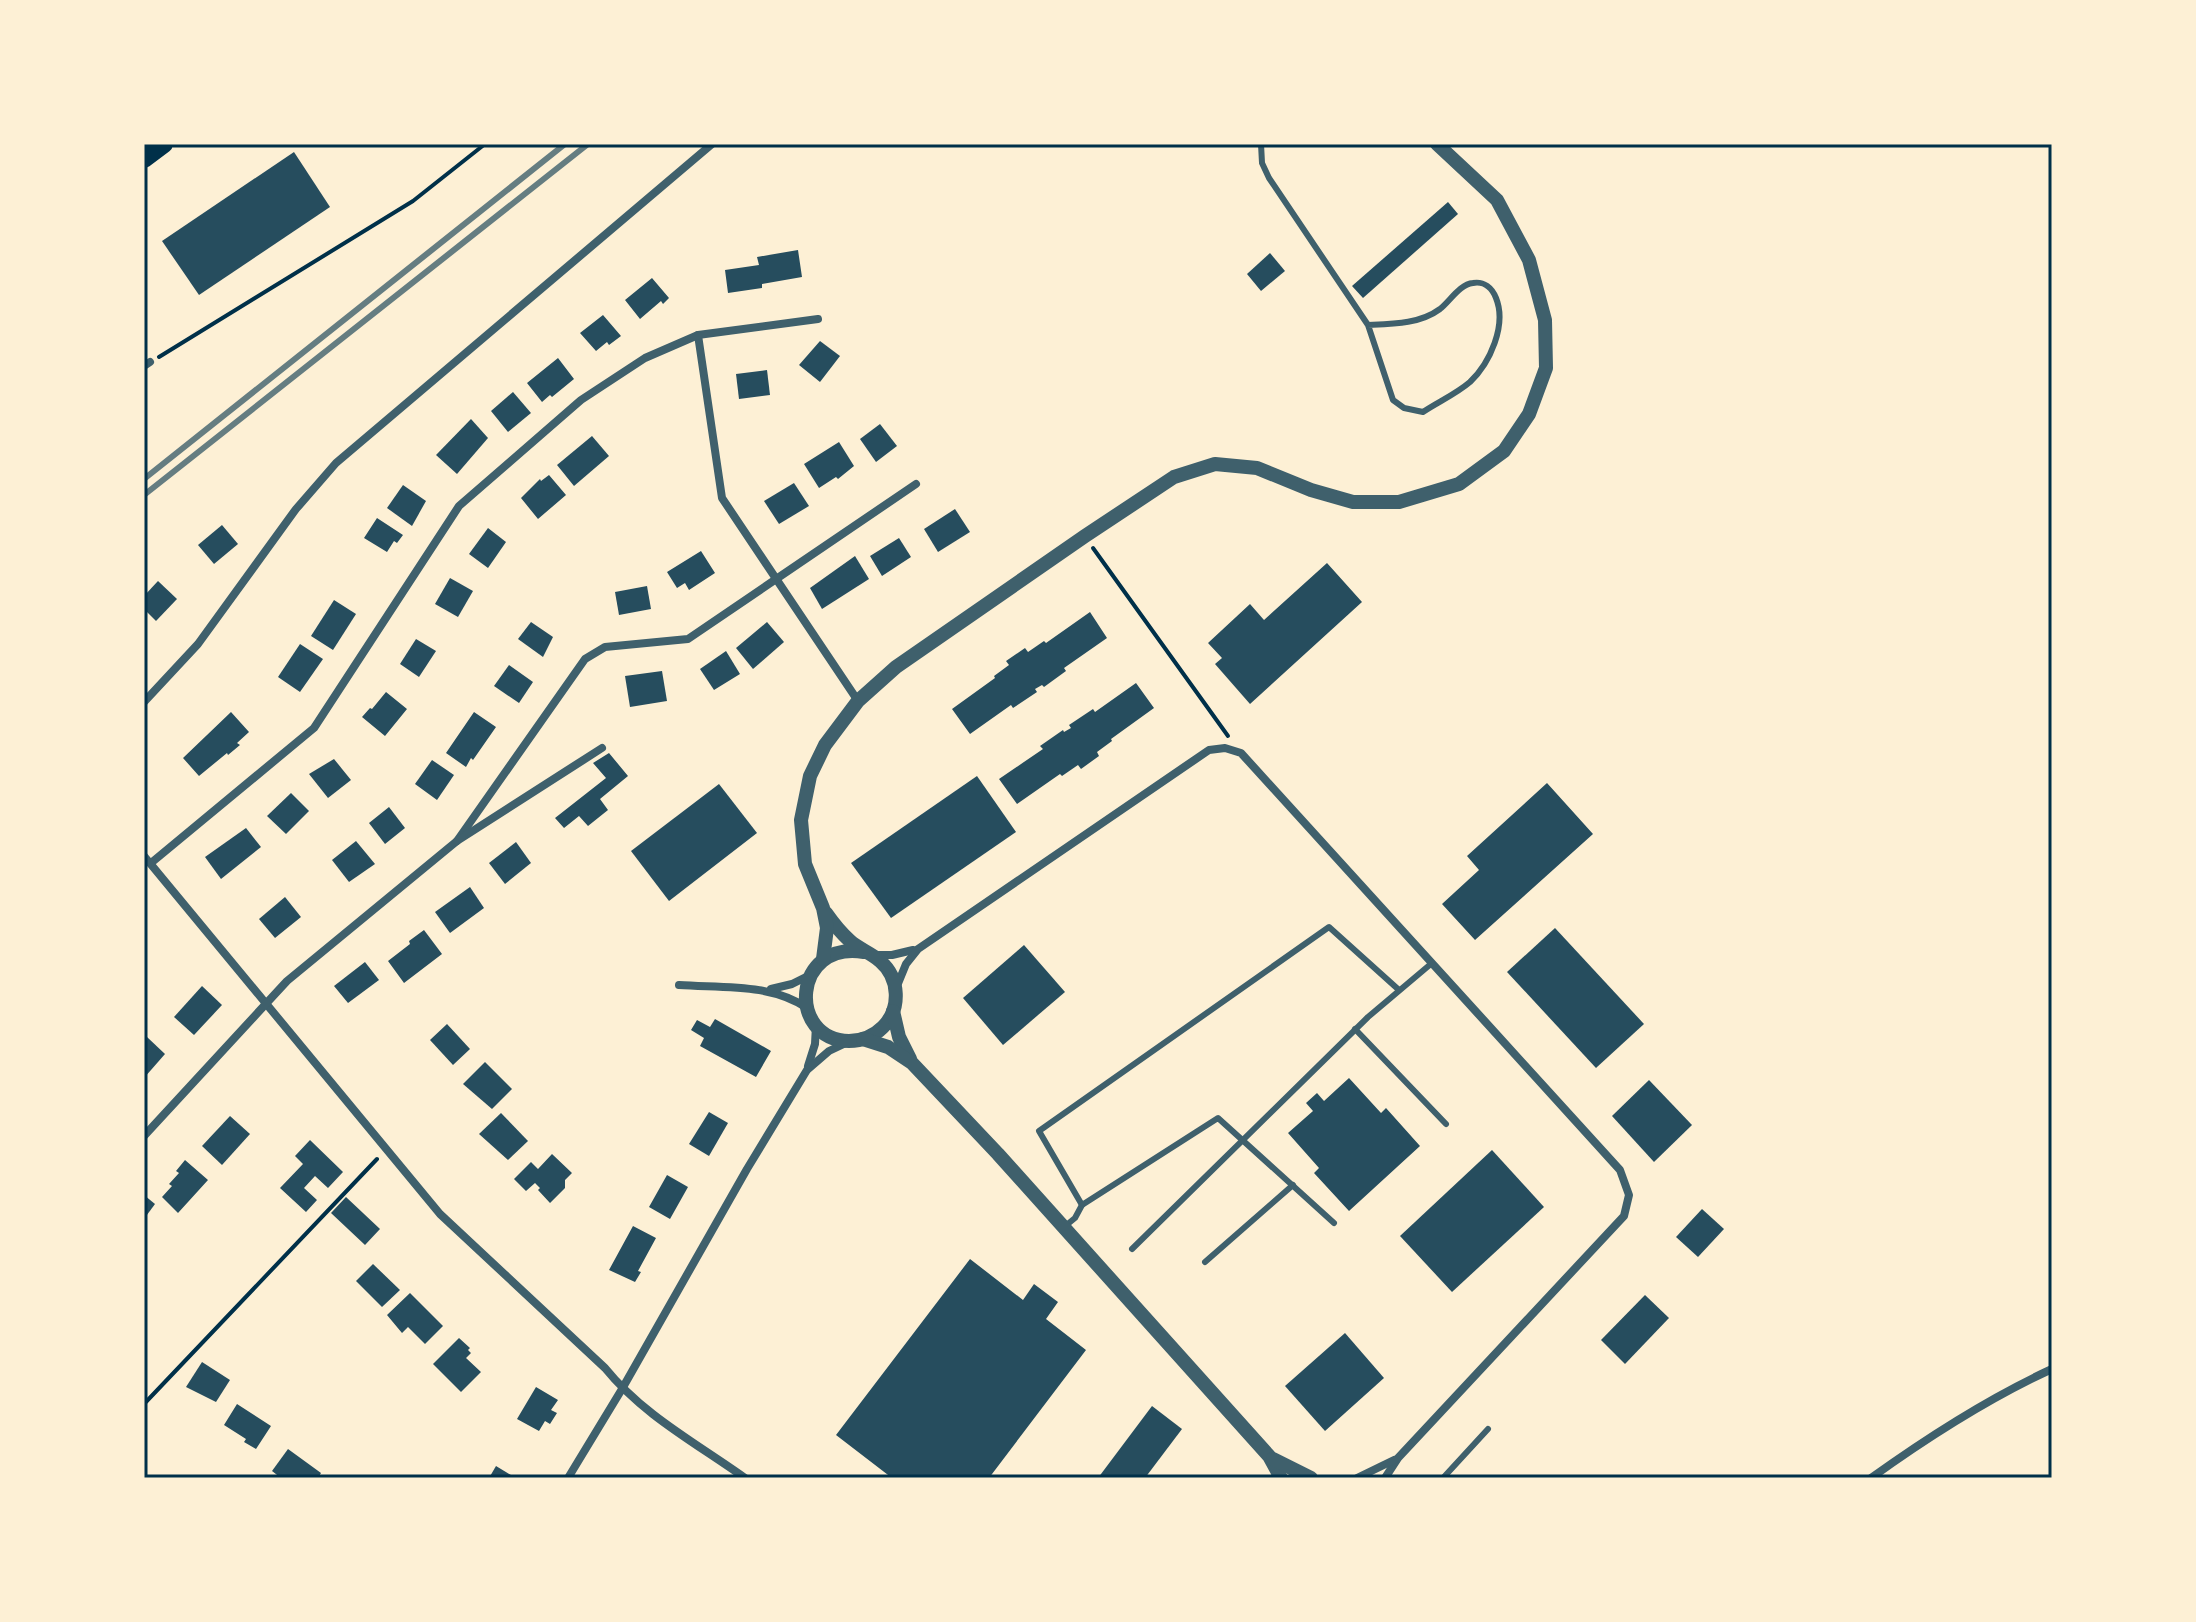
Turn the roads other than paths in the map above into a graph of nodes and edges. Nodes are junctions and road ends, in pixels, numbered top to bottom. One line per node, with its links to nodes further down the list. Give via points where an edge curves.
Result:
1 (164, 144): 5 (main road)
2 (712, 144): 12 (street, via 336,463 198,644)
3 (1261, 144): 7 (lane, via 1269,178)
4 (1437, 144): 11 (street, via 1497,200 1529,260 1545,320 1546,368 1529,414 1504,451 1459,484 1399,502 1353,502 1257,468 1215,464 1174,477 896,667)
5 (144, 159)
6 (818, 319): 8 (street)
7 (1368, 325): 7 (lane, via 1406,323 1437,311 1467,284 1478,282 1496,296 1502,318 1496,343 1471,381 1423,412 1393,400)
8 (698, 335): 10 (street, via 722,498); 15 (street, via 645,358 581,400 459,506 314,728)
9 (916, 484): 10 (street)
10 (775, 579): 11 (street); 14 (street, via 688,639 605,647 585,659)
11 (858, 701): 16 (street, via 825,745 810,776 801,820 805,864)
12 (144, 702)
13 (602, 748): 14 (street)
14 (457, 841): 26 (street)
15 (147, 859): 26 (street)
16 (823, 908): 18 (street, via 836,928); 19 (street)
17 (918, 949): 18 (street); 20 (street, via 1209,750 1225,748 1241,753); 24 (street)
18 (867, 954): 19 (street, via 843,951); 24 (street, via 888,970)
19 (823, 959): 21 (street)
20 (1432, 963): 25 (lane); 47 (street, via 1620,1170 1629,1195 1624,1216)
21 (810, 975): 23 (street); 27 (street)
22 (679, 985): 23 (street)
23 (762, 990): 27 (street)
24 (895, 990): 28 (street)
25 (1399, 990): 30 (lane); 38 (lane, via 1329,927 1039,1131)
26 (266, 1003): 35 (street); 44 (street, via 440,1214)
27 (807, 1008): 29 (street)
28 (893, 1011): 31 (street, via 882,1028); 32 (street)
29 (816, 1025): 31 (street, via 832,1037); 33 (street)
30 (1355, 1029): 34 (lane); 36 (lane)
31 (858, 1040): 32 (street, via 888,1047); 33 (street, via 829,1051)
32 (912, 1063): 40 (street)
33 (807, 1070): 44 (street)
34 (1446, 1124)
35 (144, 1136)
36 (1243, 1140): 37 (lane); 38 (lane, via 1218,1118); 41 (lane)
37 (1293, 1185): 39 (lane); 42 (lane)
38 (1082, 1205): 40 (lane)
39 (1334, 1223)
40 (1064, 1227): 46 (street)
41 (1132, 1249)
42 (1205, 1262)
43 (2052, 1369): 55 (street, via 1918,1445)
44 (622, 1389): 48 (street); 49 (street)
45 (1488, 1429): 54 (lane)
46 (1269, 1456): 50 (street); 51 (street)
47 (1398, 1458): 52 (street); 53 (street)
48 (568, 1478)
49 (745, 1478)
50 (1281, 1478)
51 (1311, 1478)
52 (1357, 1478)
53 (1385, 1478)
54 (1443, 1478)
55 (1871, 1478)

